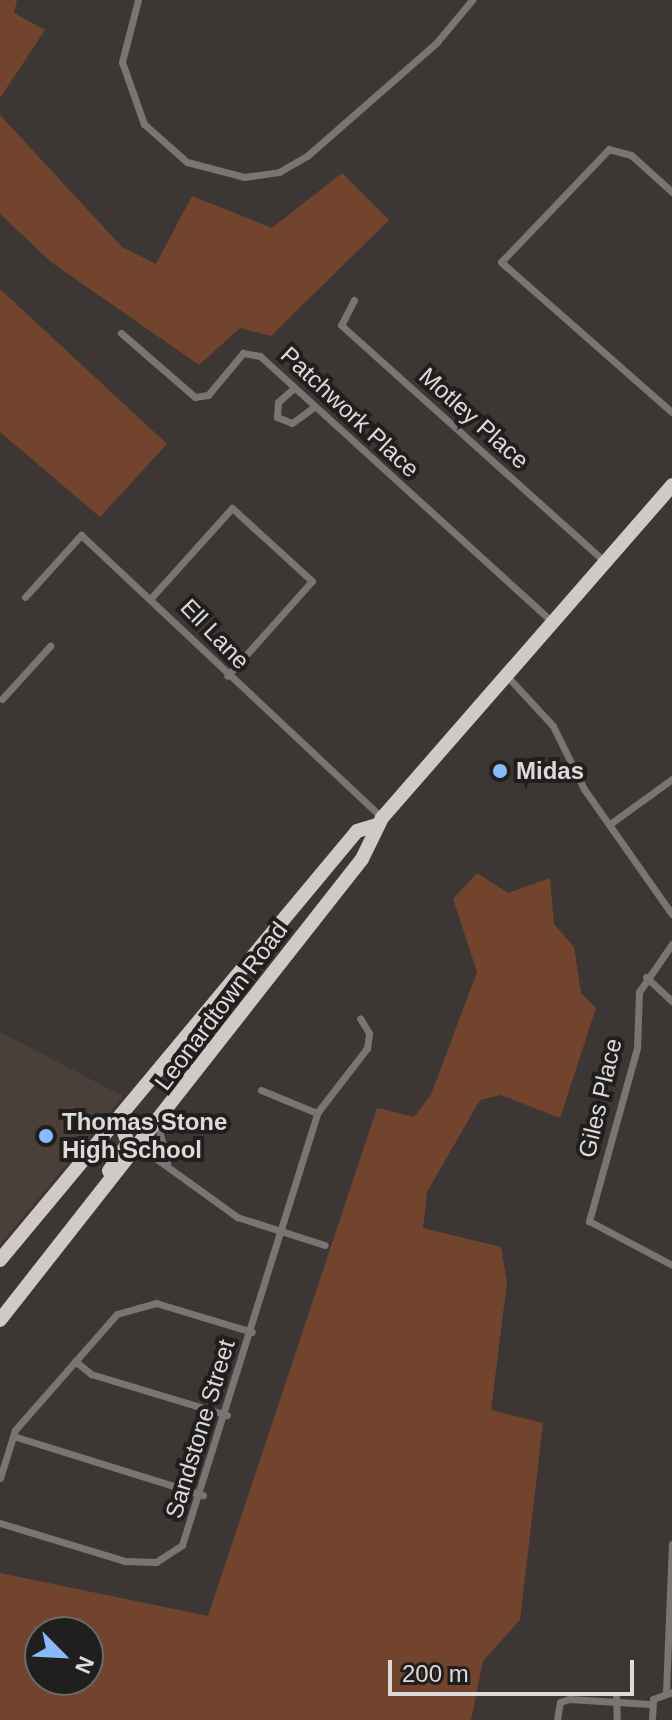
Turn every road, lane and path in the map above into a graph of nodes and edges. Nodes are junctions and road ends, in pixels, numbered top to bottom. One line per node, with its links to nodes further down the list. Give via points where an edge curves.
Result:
1 (138, 0): 2 (street, via 122,62 144,124 187,162 244,177 279,172 307,156 437,42)
2 (472, 0)
3 (672, 192): 8 (street, via 631,155 609,149 501,262)
4 (354, 300): 10 (street, Motley Place, via 341,325)
5 (121, 333): 6 (street, Patchwork Place, via 195,397 208,395 248,352)
6 (294, 388): 7 (street, Patchwork Place); 7 (street, via 278,402 277,417 292,423)
7 (314, 407): 13 (street, Patchwork Place)
8 (672, 412)
9 (672, 485): 10 (highway, Leonardtown Road)
10 (603, 560): 13 (highway, Leonardtown Road)
11 (25, 597): 12 (street, Ell Lane, via 81,535)
12 (151, 598): 16 (street, Ell Lane); 16 (street, via 232,508 312,581)
13 (551, 621): 15 (highway, Leonardtown Road)
14 (50, 646): 17 (street)
15 (504, 674): 19 (highway, Leonardtown Road); 20 (street, via 553,726)
16 (227, 676): 19 (street, Ell Lane)
17 (2, 699)
18 (672, 779): 20 (street)
19 (380, 822): 26 (highway, Leonardtown Road, via 357,831); 30 (highway, Leonardtown Road, via 367,851)
20 (610, 824): 21 (street)
21 (672, 914)
22 (672, 944): 23 (street)
23 (646, 977): 24 (street); 37 (street, Giles Place, via 637,1048 589,1221)
24 (672, 1001)
25 (360, 1018): 28 (street, via 369,1033 367,1048)
26 (162, 1064): 29 (highway, Leonardtown Road); 31 (highway, via 130,1122)
27 (261, 1090): 28 (street)
28 (317, 1113): 33 (street, Sandstone Street)
29 (119, 1119): 34 (highway, via 127,1146 76,1215); 36 (highway, Leonardtown Road)
30 (158, 1126): 31 (highway, Leonardtown Road); 32 (street)
31 (140, 1147): 32 (street); 34 (highway, Leonardtown Road)
32 (167, 1163): 33 (street, via 237,1217)
33 (282, 1231): 35 (street); 39 (street, Sandstone Street)
34 (71, 1234): 38 (highway, Leonardtown Road)
35 (325, 1245)
36 (0, 1260)
37 (672, 1265)
38 (0, 1320)
39 (252, 1332): 40 (street, via 144,1302 117,1314); 41 (street, Sandstone Street)
40 (75, 1361): 41 (street, via 91,1374); 42 (street)
41 (227, 1415): 44 (street, Sandstone Street)
42 (13, 1436): 43 (street); 44 (street)
43 (0, 1478)
44 (203, 1495): 45 (street, Sandstone Street, via 182,1545 156,1562 125,1561)
45 (0, 1523)
46 (672, 1544): 47 (street)
47 (670, 1628): 48 (street)
48 (669, 1692): 50 (street)
49 (616, 1697): 50 (street); 51 (street, via 569,1699); 52 (street)
50 (650, 1704): 53 (street)
51 (557, 1720)
52 (617, 1720)
53 (652, 1720)

